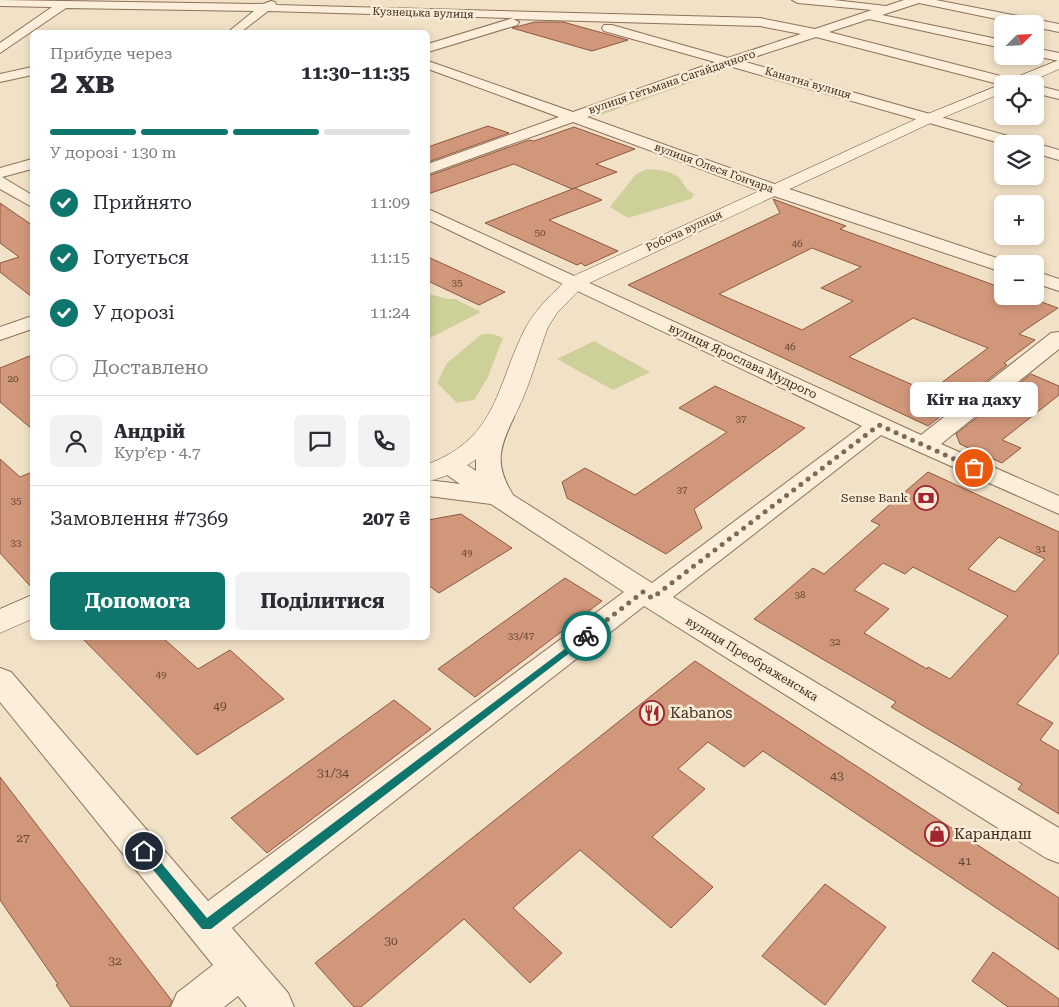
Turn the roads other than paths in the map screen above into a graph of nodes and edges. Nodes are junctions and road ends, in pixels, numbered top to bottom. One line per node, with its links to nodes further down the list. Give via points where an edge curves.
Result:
1 (798, 0): 6 (street)
2 (918, 0): 6 (street, вулиця Гетьмана Сагайдачного); 10 (street)
3 (68, 2): 4 (street, Кузнецька вулиця); 5 (street, Кузнецька вулиця); 15 (street)
4 (0, 3)
5 (271, 4): 7 (street, Кузнецька вулиця); 11 (street)
6 (887, 9): 8 (street, вулиця Гетьмана Сагайдачного)
7 (534, 16): 9 (street, Кузнецька вулиця); 14 (street)
8 (872, 16): 12 (street, вулиця Гетьмана Сагайдачного); 13 (street)
9 (566, 17): 12 (street, Кузнецька вулиця, via 760,22); 19 (street, Канатна вулиця)
10 (1059, 28)
11 (237, 30)
12 (816, 33): 19 (street, вулиця Гетьмана Сагайдачного); 25 (street, Кузнецька вулиця)
13 (994, 42)
14 (430, 47)
15 (0, 51): 16 (street)
16 (16, 53)
17 (1044, 54): 18 (street)
18 (1059, 57)
19 (730, 61): 29 (street, вулиця Гетьмана Сагайдачного); 30 (street, Канатна вулиця)
20 (1059, 64): 23 (street)
21 (430, 66): 29 (street, вулиця Олеся Гончара)
22 (30, 71): 24 (street)
23 (1034, 75)
24 (0, 78)
25 (994, 79)
26 (994, 91): 30 (street, Робоча вулиця)
27 (1044, 91): 28 (street)
28 (1059, 95)
29 (571, 116): 35 (street, вулиця Гетьмана Сагайдачного); 38 (street, вулиця Олеся Гончара)
30 (930, 118): 31 (street, Канатна вулиця); 38 (street, Робоча вулиця)
31 (994, 136)
32 (1044, 151): 33 (street)
33 (1059, 155)
34 (30, 165): 36 (street)
35 (430, 168)
36 (0, 174)
37 (0, 182): 39 (street)
38 (774, 190): 41 (street, вулиця Олеся Гончара); 43 (street, Робоча вулиця)
39 (30, 201)
40 (430, 215): 43 (street, вулиця Ярослава Мудрого)
41 (994, 263)
42 (1044, 280): 44 (street)
43 (576, 282): 48 (street, Робоча вулиця, via 548,309 537,327); 49 (street, вулиця Ярослава Мудрого)
44 (1059, 285)
45 (30, 323): 46 (street)
46 (0, 334)
47 (1059, 338): 50 (street)
48 (502, 416): 51 (street, Робоча вулиця, via 476,447); 53 (street, via 490,441 486,467)
49 (879, 425): 50 (street, вулиця Ярослава Мудрого); 55 (street)
50 (924, 445): 54 (street, вулиця Ярослава Мудрого)
51 (438, 469): 53 (street, вулиця Преображенська)
52 (430, 488): 53 (street)
53 (503, 501): 55 (street, вулиця Преображенська)
54 (1059, 506)
55 (648, 595): 59 (street, вулиця Преображенська); 60 (street)
56 (30, 607): 57 (street)
57 (0, 622)
58 (0, 680): 60 (street)
59 (1059, 847)
60 (206, 926): 61 (street)
61 (241, 968): 62 (street); 63 (street)
62 (192, 1007)
63 (273, 1007)

